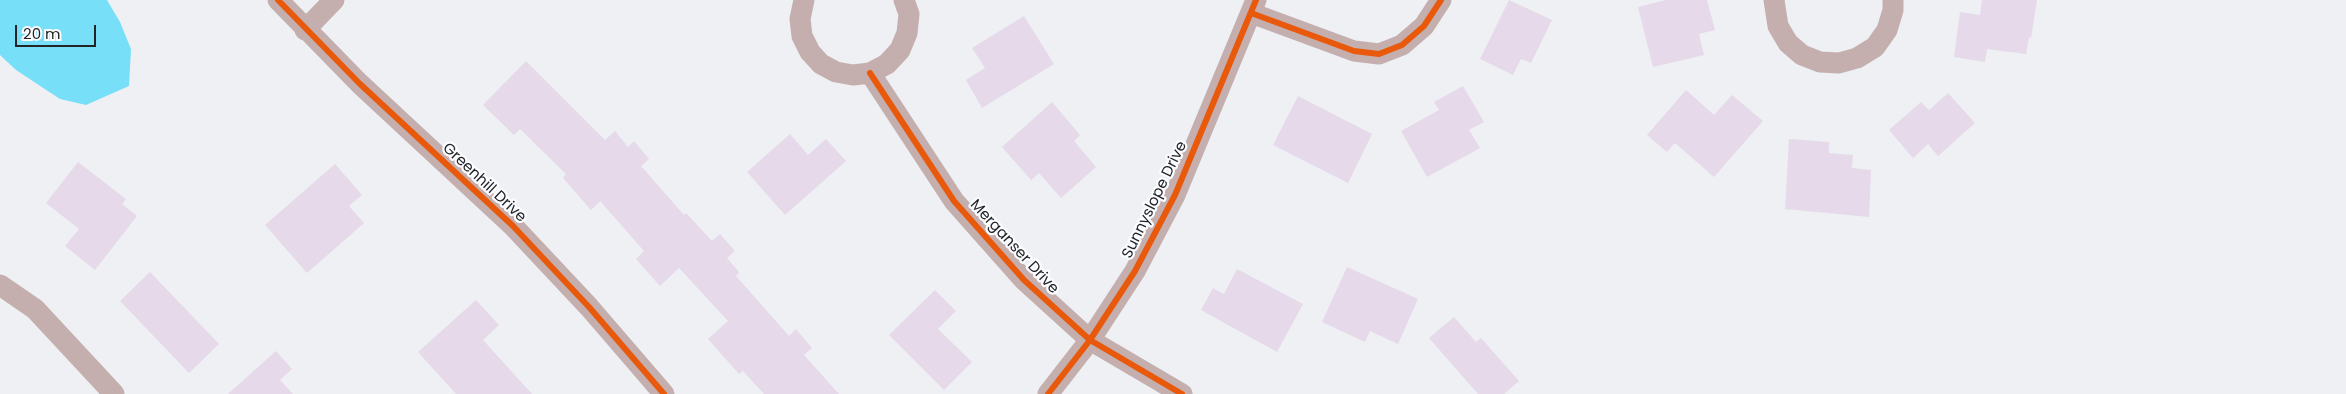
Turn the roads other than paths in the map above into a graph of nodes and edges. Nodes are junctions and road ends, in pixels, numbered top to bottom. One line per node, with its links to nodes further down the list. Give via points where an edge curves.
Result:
1 (278, 0): 9 (street, Greenhill Drive)
2 (334, 0): 9 (street)
3 (804, 0): 10 (street, via 800,19 802,36 810,52 821,64 836,72)
4 (904, 0): 10 (street, via 909,14 907,33 900,50 887,64)
5 (1441, 0): 8 (street, via 1424,26 1402,45 1379,54 1354,51)
6 (1774, 0): 7 (street, via 1778,26 1788,42 1802,55 1820,62 1839,63 1858,58 1875,47 1887,30)
7 (1893, 0)
8 (1254, 6): 12 (street, Sunnyslope Drive, via 1174,195 1135,271)
9 (305, 30): 14 (street, Greenhill Drive, via 513,226)
10 (870, 73): 12 (street, Merganser Drive, via 960,208 1024,280)
11 (0, 285): 13 (street, via 36,310)
12 (1090, 340): 15 (street, Sunnyslope Drive); 16 (street, Merganser Drive)
13 (114, 394)
14 (664, 394)
15 (1048, 394)
16 (1182, 394)

